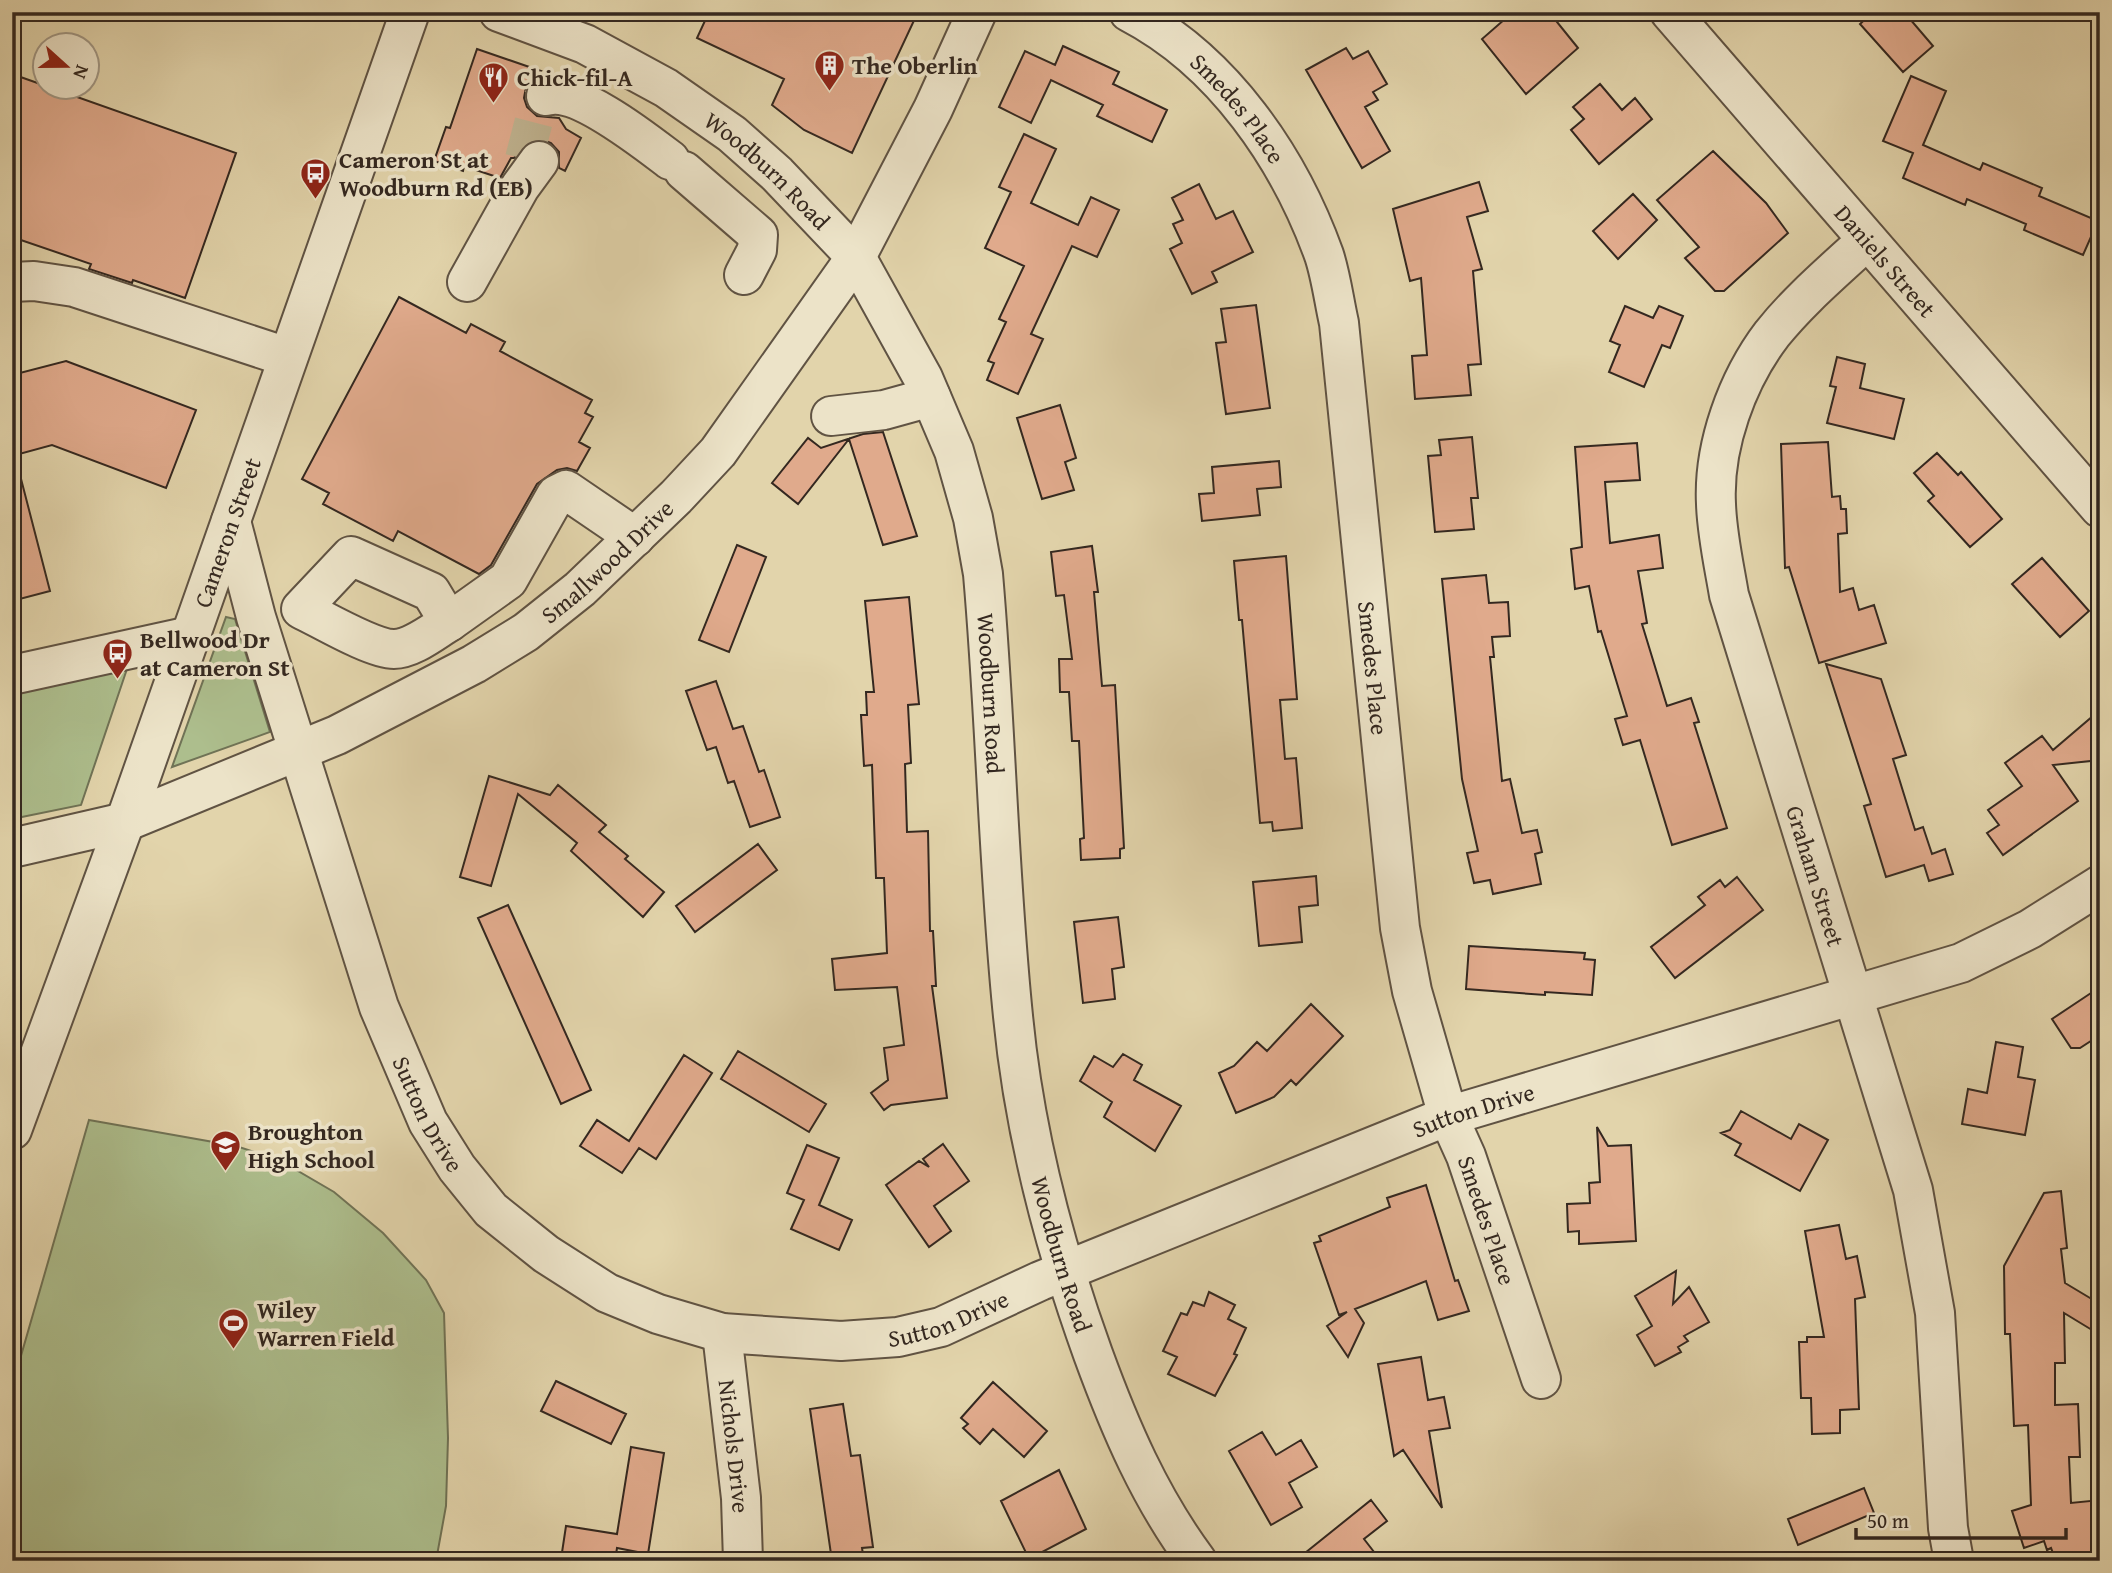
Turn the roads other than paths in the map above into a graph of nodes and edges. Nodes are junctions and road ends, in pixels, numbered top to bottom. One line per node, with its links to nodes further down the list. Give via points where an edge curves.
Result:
1 (410, 12): 13 (street, Cameron Street)
2 (499, 12): 9 (street, Woodburn Road, via 585,44 666,88 756,155)
3 (977, 12): 9 (street, Smallwood Drive, via 933,109)
4 (1129, 12): 29 (street, Smedes Place, via 1182,47 1233,96 1268,142 1297,192 1325,258 1339,323 1400,928 1412,991)
5 (1670, 12): 8 (street, Daniels Street)
6 (560, 105): 10 (street, via 599,113 677,165 758,235 757,250)
7 (527, 169): 12 (street)
8 (1867, 240): 16 (street, Daniels Street); 28 (street, Graham Street, via 1798,304 1749,371 1724,438 1716,503 1728,594)
9 (856, 257): 14 (street, Woodburn Road); 18 (street, Smallwood Drive, via 718,452)
10 (744, 275)
11 (12, 282): 13 (street, via 74,287)
12 (467, 282)
13 (287, 357): 17 (street, Cameron Street)
14 (930, 397): 15 (street, via 884,410); 31 (street, Woodburn Road, via 954,451 983,574 1013,1018 1039,1175)
15 (831, 416)
16 (2100, 508)
17 (230, 521): 20 (street, Sutton Drive); 22 (street, Cameron Street)
18 (635, 537): 21 (street, via 566,490 556,495 508,580); 24 (street, Smallwood Drive, via 526,632 432,689)
19 (302, 609): 20 (street); 21 (street, via 393,649 410,645); 21 (street, via 351,556 431,592)
20 (257, 617): 24 (street, Sutton Drive)
21 (449, 622)
22 (190, 636): 23 (street); 25 (street, Cameron Street)
23 (12, 675)
24 (301, 752): 25 (street, Smallwood Drive); 32 (street, Sutton Drive, via 379,1007 428,1122 457,1168 491,1210 576,1275 658,1314)
25 (125, 822): 26 (street, Smallwood Drive); 30 (street, Cameron Street)
26 (12, 848)
27 (2100, 885): 28 (street, Sutton Drive, via 1996,948)
28 (1855, 994): 29 (street, Sutton Drive); 36 (street, Graham Street, via 1913,1190 1926,1252 1942,1383 1948,1528)
29 (1448, 1116): 31 (street, Sutton Drive); 33 (street, Smedes Place, via 1466,1156)
30 (12, 1130)
31 (1063, 1272): 32 (street, Sutton Drive, via 941,1327 898,1337 841,1341); 35 (street, Woodburn Road, via 1117,1419 1147,1482)
32 (722, 1333): 34 (street, Nichols Drive)
33 (1541, 1379)
34 (743, 1561)
35 (1197, 1561)
36 (1954, 1561)

